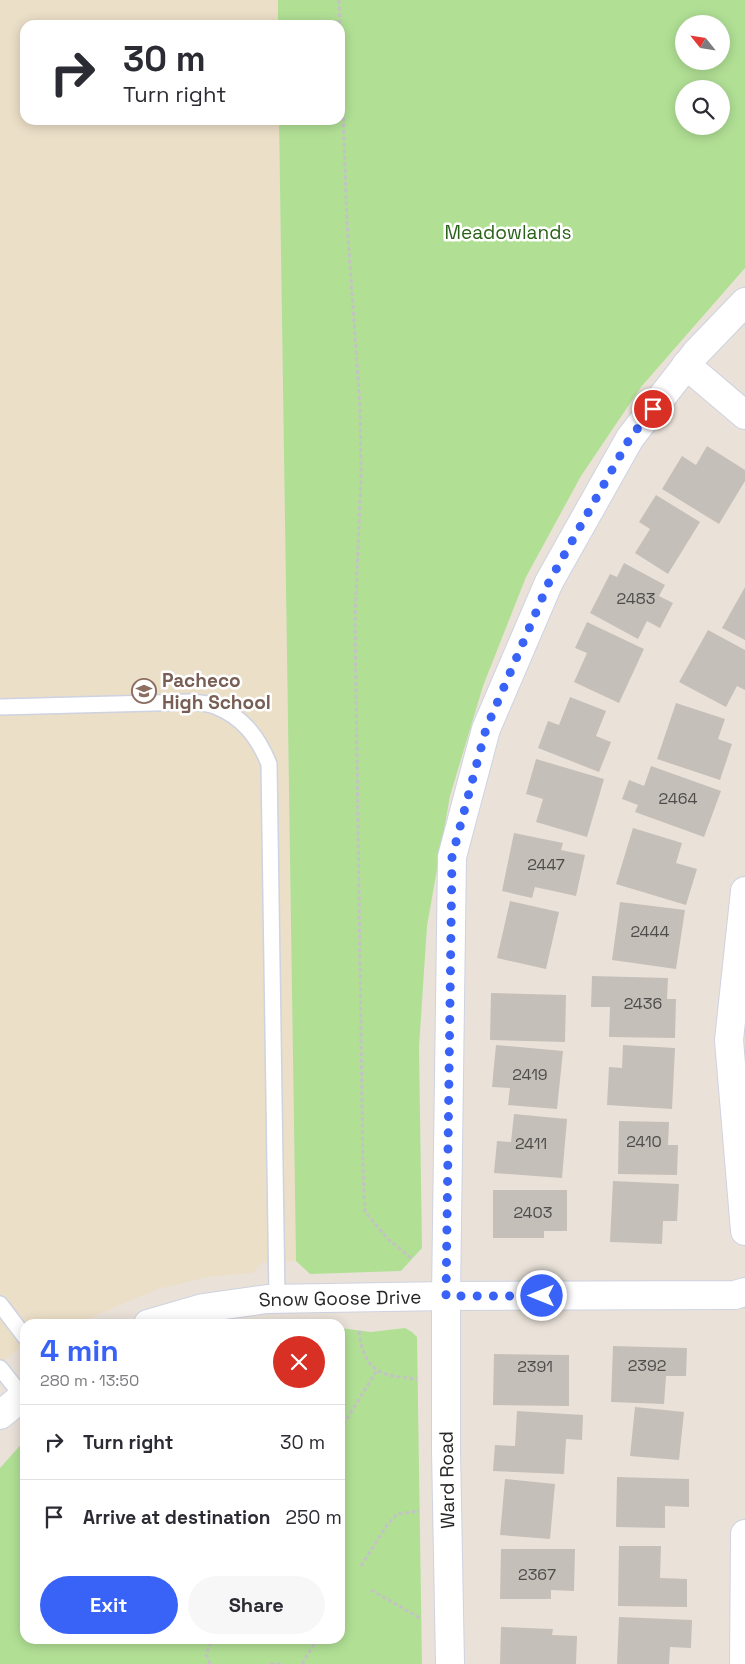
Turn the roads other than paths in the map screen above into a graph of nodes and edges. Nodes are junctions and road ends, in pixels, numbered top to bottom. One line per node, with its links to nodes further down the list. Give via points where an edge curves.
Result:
1 (745, 302): 2 (street, Ward Road)
2 (686, 365): 3 (street); 8 (street, Ward Road, via 630,438 549,582 486,729 452,857)
3 (745, 415)
4 (0, 707): 9 (lane, via 192,702 213,705 244,724 262,745 269,764)
5 (745, 891): 6 (street, via 730,1040)
6 (745, 1231)
7 (745, 1292): 8 (street, Snow Goose Drive, via 734,1295)
8 (446, 1296): 9 (street, Snow Goose Drive); 18 (street, Ward Road)
9 (277, 1299): 11 (street, Snow Goose Drive, via 203,1308)
10 (0, 1304): 12 (lane)
11 (165, 1319)
12 (20, 1330)
13 (0, 1368): 14 (lane)
14 (20, 1391)
15 (20, 1399): 16 (street)
16 (0, 1416)
17 (745, 1534): 19 (street)
18 (450, 1664)
19 (744, 1664)

